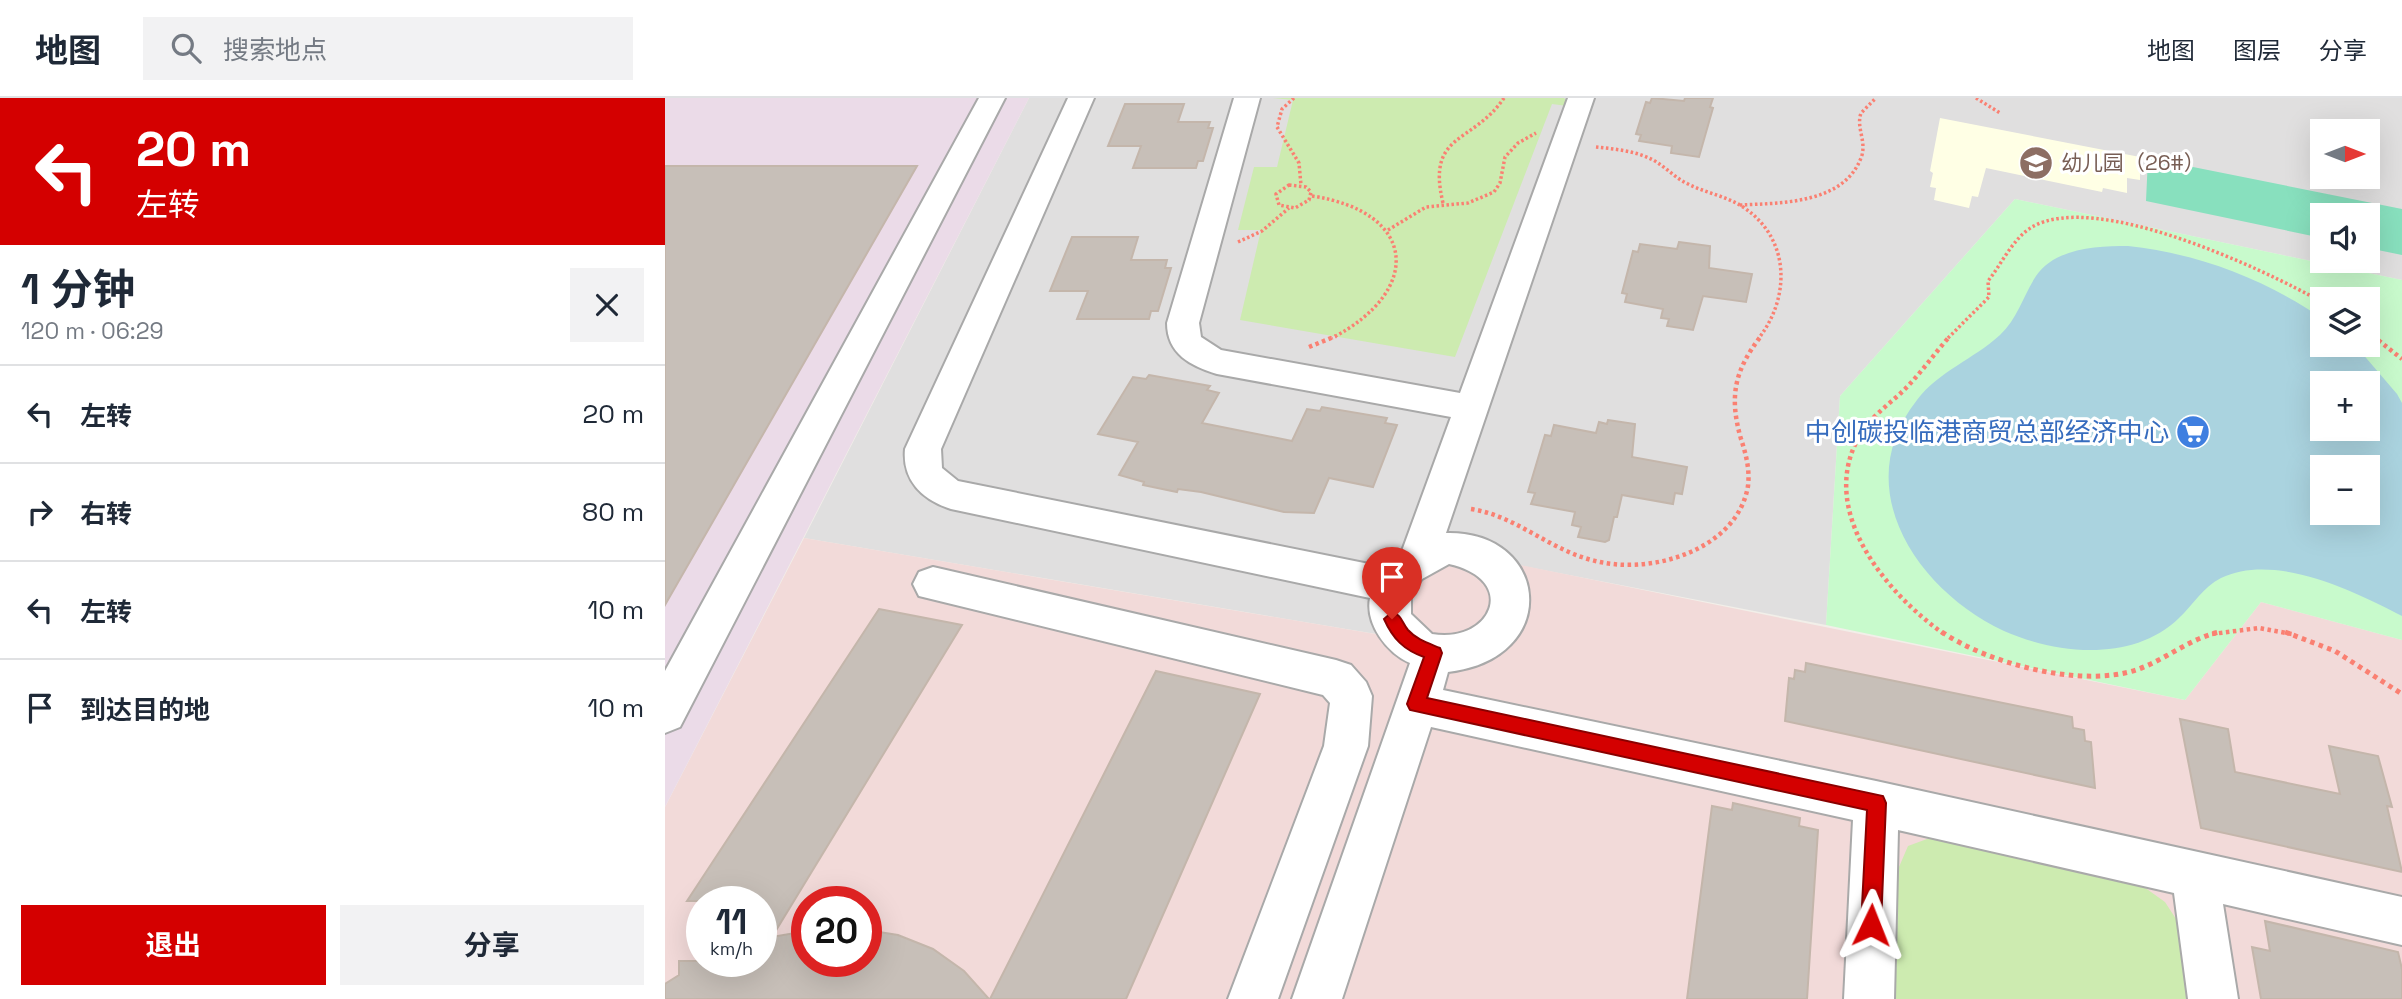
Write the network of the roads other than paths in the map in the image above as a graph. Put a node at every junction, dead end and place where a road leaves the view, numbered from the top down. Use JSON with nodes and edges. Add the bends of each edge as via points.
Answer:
{"nodes":[{"id":1,"x":992,"y":98,"type":"edge"},
{"id":2,"x":1081,"y":98,"type":"edge"},
{"id":3,"x":1247,"y":98,"type":"edge"},
{"id":4,"x":1573,"y":122,"type":"edge"},
{"id":5,"x":1471,"y":408,"type":"junction"},
{"id":6,"x":1405,"y":572,"type":"junction"},
{"id":7,"x":933,"y":584,"type":"dead end"},
{"id":8,"x":1434,"y":653,"type":"junction"},
{"id":9,"x":1416,"y":704,"type":"junction"},
{"id":10,"x":665,"y":713,"type":"edge"},
{"id":11,"x":1877,"y":803,"type":"junction"},
{"id":12,"x":2195,"y":875,"type":"junction"},
{"id":13,"x":2402,"y":921,"type":"edge"},
{"id":14,"x":1253,"y":999,"type":"edge"},
{"id":15,"x":1317,"y":999,"type":"edge"},
{"id":16,"x":1868,"y":999,"type":"edge"},
{"id":17,"x":2213,"y":999,"type":"edge"}],
"edges":[{"from":1,"to":10,"type":"street"},
{"from":2,"to":6,"type":"street","via":[[923,449],[927,478],[951,494]]},
{"from":3,"to":5,"type":"street","via":[[1183,323],[1184,338],[1195,352],[1217,362]]},
{"from":4,"to":5,"type":"street"},
{"from":5,"to":6,"type":"street","via":[[1435,508]]},
{"from":6,"to":8,"type":"street","via":[[1389,602],[1392,619],[1415,646]]},
{"from":6,"to":8,"type":"street","via":[[1431,551],[1449,548],[1485,555],[1508,579],[1510,611],[1503,627],[1473,650]]},
{"from":7,"to":14,"type":"street","via":[[1336,680],[1351,696],[1346,746]]},
{"from":8,"to":9,"type":"street"},
{"from":9,"to":11,"type":"street"},
{"from":9,"to":15,"type":"street"},
{"from":11,"to":12,"type":"street"},
{"from":11,"to":16,"type":"street"},
{"from":12,"to":13,"type":"street"},
{"from":12,"to":17,"type":"street"}]}
